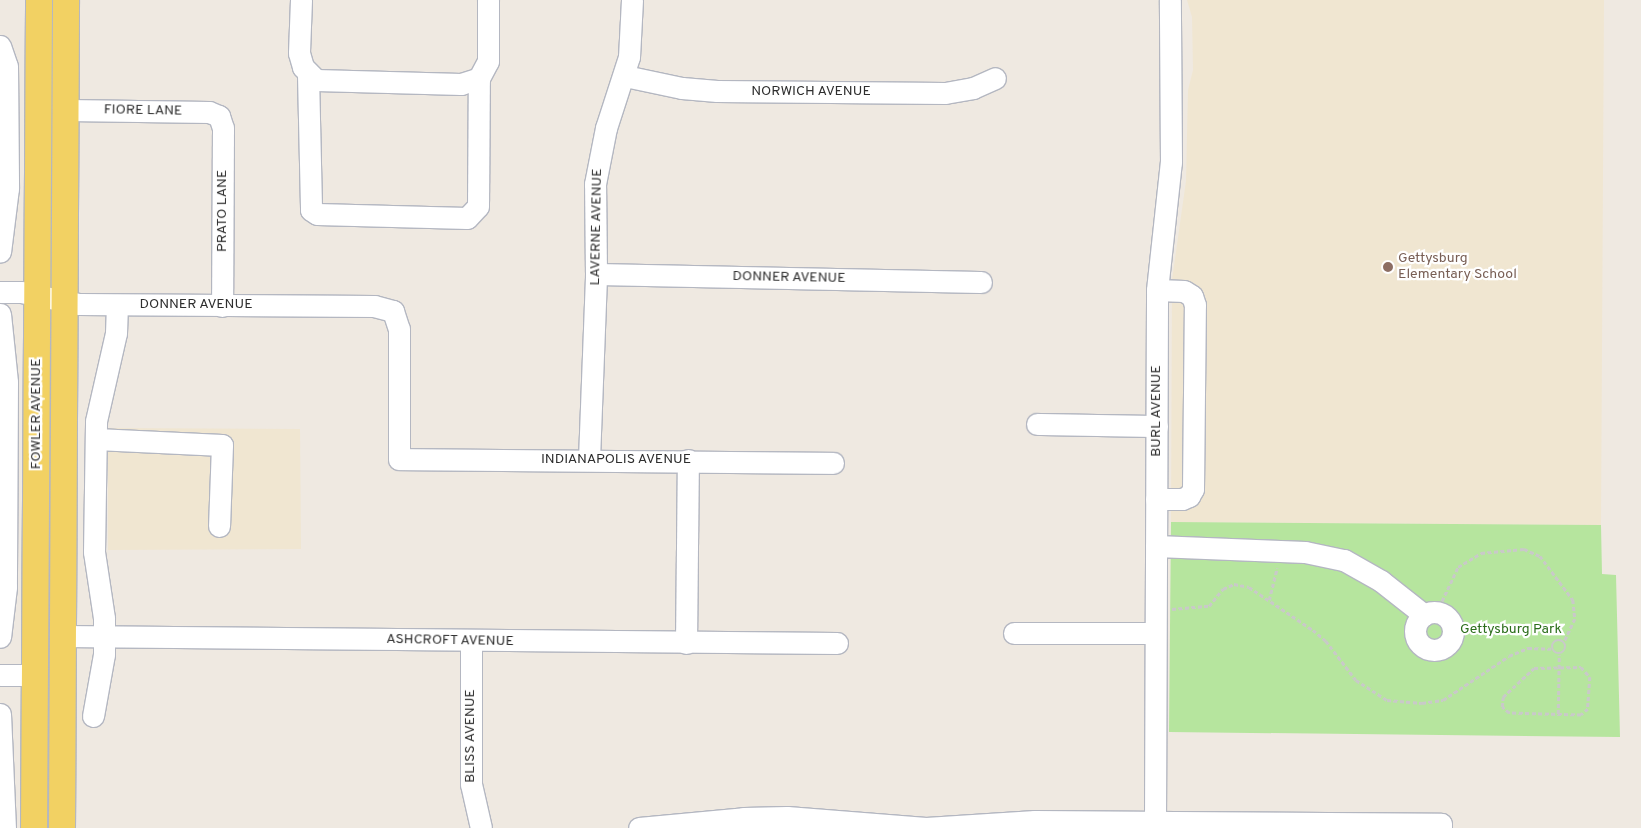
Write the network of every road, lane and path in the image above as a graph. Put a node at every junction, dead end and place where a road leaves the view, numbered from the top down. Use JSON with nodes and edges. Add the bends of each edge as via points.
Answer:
{"nodes":[{"id":1,"x":39,"y":0,"type":"edge"},
{"id":2,"x":66,"y":0,"type":"edge"},
{"id":3,"x":301,"y":0,"type":"edge"},
{"id":4,"x":488,"y":0,"type":"edge"},
{"id":5,"x":632,"y":0,"type":"edge"},
{"id":6,"x":1170,"y":0,"type":"edge"},
{"id":7,"x":1,"y":47,"type":"edge"},
{"id":8,"x":308,"y":75,"type":"junction"},
{"id":9,"x":625,"y":76,"type":"junction"},
{"id":10,"x":479,"y":78,"type":"junction"},
{"id":11,"x":995,"y":78,"type":"dead end"},
{"id":12,"x":67,"y":110,"type":"junction"},
{"id":13,"x":219,"y":116,"type":"joint"},
{"id":14,"x":0,"y":252,"type":"edge"},
{"id":15,"x":596,"y":274,"type":"junction"},
{"id":16,"x":982,"y":282,"type":"dead end"},
{"id":17,"x":1157,"y":290,"type":"junction"},
{"id":18,"x":0,"y":292,"type":"edge"},
{"id":19,"x":37,"y":295,"type":"junction"},
{"id":20,"x":64,"y":301,"type":"junction"},
{"id":21,"x":116,"y":305,"type":"junction"},
{"id":22,"x":222,"y":306,"type":"junction"},
{"id":23,"x":0,"y":314,"type":"edge"},
{"id":24,"x":1037,"y":424,"type":"dead end"},
{"id":25,"x":1156,"y":426,"type":"junction"},
{"id":26,"x":96,"y":439,"type":"junction"},
{"id":27,"x":400,"y":459,"type":"joint"},
{"id":28,"x":589,"y":459,"type":"junction"},
{"id":29,"x":688,"y":460,"type":"junction"},
{"id":30,"x":833,"y":463,"type":"dead end"},
{"id":31,"x":3,"y":492,"type":"edge"},
{"id":32,"x":1156,"y":498,"type":"junction"},
{"id":33,"x":219,"y":526,"type":"dead end"},
{"id":34,"x":1156,"y":546,"type":"junction"},
{"id":35,"x":1279,"y":551,"type":"junction"},
{"id":36,"x":1269,"y":600,"type":"junction"},
{"id":37,"x":1155,"y":609,"type":"junction"},
{"id":38,"x":1430,"y":614,"type":"joint"},
{"id":39,"x":1014,"y":633,"type":"dead end"},
{"id":40,"x":1155,"y":633,"type":"junction"},
{"id":41,"x":63,"y":636,"type":"junction"},
{"id":42,"x":104,"y":636,"type":"junction"},
{"id":43,"x":0,"y":637,"type":"edge"},
{"id":44,"x":471,"y":642,"type":"junction"},
{"id":45,"x":686,"y":642,"type":"junction"},
{"id":46,"x":837,"y":643,"type":"dead end"},
{"id":47,"x":1564,"y":643,"type":"junction"},
{"id":48,"x":1551,"y":649,"type":"junction"},
{"id":49,"x":1559,"y":655,"type":"junction"},
{"id":50,"x":1559,"y":668,"type":"junction"},
{"id":51,"x":0,"y":675,"type":"edge"},
{"id":52,"x":35,"y":675,"type":"junction"},
{"id":53,"x":0,"y":714,"type":"edge"},
{"id":54,"x":1558,"y":714,"type":"junction"},
{"id":55,"x":92,"y":716,"type":"dead end"},
{"id":56,"x":1155,"y":822,"type":"junction"},
{"id":57,"x":850,"y":824,"type":"edge"},
{"id":58,"x":1035,"y":825,"type":"edge"},
{"id":59,"x":1441,"y":826,"type":"edge"},
{"id":60,"x":5,"y":828,"type":"edge"},
{"id":61,"x":34,"y":828,"type":"edge"},
{"id":62,"x":62,"y":828,"type":"edge"},
{"id":63,"x":481,"y":828,"type":"edge"},
{"id":64,"x":639,"y":828,"type":"edge"}],
"edges":[{"from":1,"to":19,"type":"main road","name":"FOWLER AVENUE"},
{"from":2,"to":12,"type":"main road","name":"FOWLER AVENUE"},
{"from":3,"to":8,"type":"street","via":[[299,53]]},
{"from":4,"to":10,"type":"street","via":[[488,61]]},
{"from":5,"to":9,"type":"street","name":"LAVERNE AVENUE","via":[[632,36]]},
{"from":6,"to":17,"type":"street","name":"BURL AVENUE","via":[[1171,162]]},
{"from":7,"to":14,"type":"street","via":[[7,66],[8,188]]},
{"from":8,"to":10,"type":"street","via":[[327,82],[462,84]]},
{"from":8,"to":10,"type":"street","via":[[311,210],[317,214],[467,218],[478,206]]},
{"from":9,"to":11,"type":"street","name":"NORWICH AVENUE","via":[[682,88],[717,91],[925,92],[972,88]]},
{"from":9,"to":15,"type":"street","name":"LAVERNE AVENUE","via":[[606,128],[595,184]]},
{"from":12,"to":13,"type":"street","name":"FIORE LANE","via":[[208,112]]},
{"from":12,"to":20,"type":"main road","name":"FOWLER AVENUE"},
{"from":13,"to":22,"type":"street","name":"PRATO LANE","via":[[223,128]]},
{"from":15,"to":16,"type":"street","name":"DONNER AVENUE"},
{"from":15,"to":28,"type":"street","name":"LAVERNE AVENUE"},
{"from":17,"to":25,"type":"street","name":"BURL AVENUE"},
{"from":17,"to":32,"type":"street","via":[[1184,292],[1192,296],[1195,315],[1193,489],[1182,499]]},
{"from":18,"to":19,"type":"street","name":"DONNER AVENUE"},
{"from":19,"to":20,"type":"street","name":"DONNER AVENUE"},
{"from":19,"to":52,"type":"main road","name":"FOWLER AVENUE"},
{"from":20,"to":21,"type":"street","name":"DONNER AVENUE"},
{"from":20,"to":41,"type":"main road","name":"FOWLER AVENUE"},
{"from":21,"to":22,"type":"street","name":"DONNER AVENUE"},
{"from":21,"to":26,"type":"street","via":[[116,333],[96,421]]},
{"from":22,"to":27,"type":"street","name":"DONNER AVENUE","via":[[374,306],[394,312],[399,329]]},
{"from":23,"to":31,"type":"street","via":[[7,382]]},
{"from":24,"to":25,"type":"street"},
{"from":25,"to":32,"type":"street","name":"BURL AVENUE"},
{"from":26,"to":33,"type":"street","via":[[222,445]]},
{"from":26,"to":42,"type":"street","via":[[94,552]]},
{"from":27,"to":28,"type":"street","name":"INDIANAPOLIS AVENUE"},
{"from":28,"to":29,"type":"street","name":"INDIANAPOLIS AVENUE"},
{"from":29,"to":30,"type":"street","name":"INDIANAPOLIS AVENUE"},
{"from":29,"to":45,"type":"street"},
{"from":31,"to":43,"type":"street","via":[[6,587]]},
{"from":32,"to":34,"type":"street","name":"BURL AVENUE"},
{"from":34,"to":35,"type":"street"},
{"from":34,"to":37,"type":"street","name":"BURL AVENUE"},
{"from":35,"to":36,"type":"path","via":[[1276,580]]},
{"from":35,"to":38,"type":"street","via":[[1305,552],[1344,560]]},
{"from":36,"to":37,"type":"path","via":[[1250,587],[1234,584],[1223,589],[1209,606]]},
{"from":36,"to":48,"type":"path","via":[[1326,641],[1356,680],[1387,700],[1422,703],[1443,700],[1509,656],[1528,648]]},
{"from":37,"to":40,"type":"street","name":"BURL AVENUE"},
{"from":38,"to":47,"type":"path","via":[[1458,567],[1482,553],[1524,549],[1540,556],[1573,600],[1575,620]]},
{"from":39,"to":40,"type":"street"},
{"from":40,"to":56,"type":"street","name":"BURL AVENUE"},
{"from":41,"to":42,"type":"street","name":"ASHCROFT AVENUE"},
{"from":41,"to":62,"type":"main road","name":"FOWLER AVENUE"},
{"from":42,"to":44,"type":"street","name":"ASHCROFT AVENUE"},
{"from":42,"to":55,"type":"street"},
{"from":44,"to":45,"type":"street","name":"ASHCROFT AVENUE"},
{"from":44,"to":63,"type":"street","name":"BLISS AVENUE","via":[[471,784]]},
{"from":45,"to":46,"type":"street","name":"ASHCROFT AVENUE"},
{"from":47,"to":48,"type":"path","via":[[1556,641]]},
{"from":47,"to":49,"type":"path","via":[[1566,649]]},
{"from":48,"to":49,"type":"path"},
{"from":49,"to":50,"type":"path"},
{"from":50,"to":54,"type":"path"},
{"from":50,"to":54,"type":"path","via":[[1581,667],[1590,677],[1588,709],[1581,714]]},
{"from":50,"to":54,"type":"path","via":[[1534,668],[1503,697],[1502,707],[1509,713]]},
{"from":51,"to":52,"type":"street"},
{"from":52,"to":61,"type":"main road","name":"FOWLER AVENUE"},
{"from":53,"to":60,"type":"street"},
{"from":56,"to":58,"type":"street"},
{"from":56,"to":59,"type":"street"},
{"from":57,"to":58,"type":"street","via":[[926,828]]},
{"from":57,"to":64,"type":"street","via":[[744,818]]}]}
